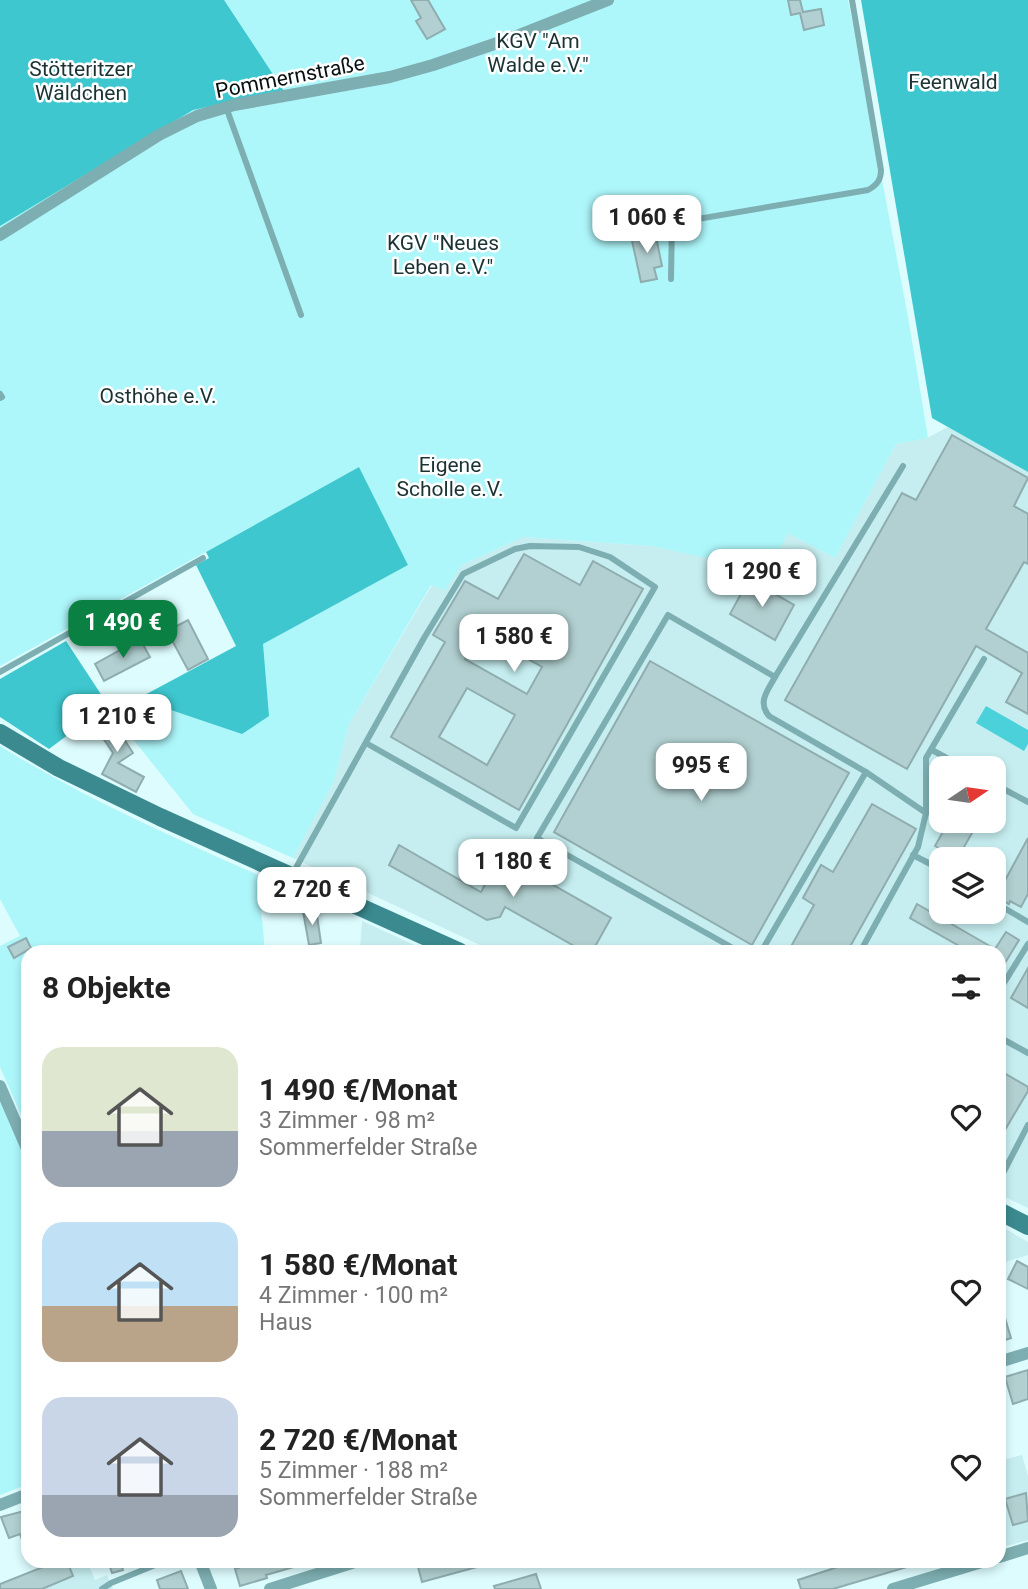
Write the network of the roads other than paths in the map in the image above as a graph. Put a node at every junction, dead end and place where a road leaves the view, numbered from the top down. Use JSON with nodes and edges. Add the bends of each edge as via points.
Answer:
{"nodes":[{"id":1,"x":608,"y":0,"type":"edge"},
{"id":2,"x":852,"y":0,"type":"edge"},
{"id":3,"x":226,"y":107,"type":"junction"},
{"id":4,"x":672,"y":222,"type":"junction"},
{"id":5,"x":627,"y":231,"type":"dead end"},
{"id":6,"x":0,"y":235,"type":"edge"},
{"id":7,"x":671,"y":279,"type":"dead end"},
{"id":8,"x":301,"y":315,"type":"dead end"},
{"id":9,"x":902,"y":466,"type":"dead end"},
{"id":10,"x":203,"y":558,"type":"dead end"},
{"id":11,"x":984,"y":659,"type":"dead end"},
{"id":12,"x":0,"y":672,"type":"edge"},
{"id":13,"x":775,"y":677,"type":"junction"},
{"id":14,"x":0,"y":733,"type":"edge"},
{"id":15,"x":366,"y":743,"type":"junction"},
{"id":16,"x":932,"y":750,"type":"junction"},
{"id":17,"x":943,"y":756,"type":"edge"},
{"id":18,"x":866,"y":772,"type":"junction"},
{"id":19,"x":1006,"y":790,"type":"edge"},
{"id":20,"x":1028,"y":802,"type":"edge"},
{"id":21,"x":926,"y":813,"type":"junction"},
{"id":22,"x":913,"y":855,"type":"junction"},
{"id":23,"x":929,"y":863,"type":"edge"},
{"id":24,"x":292,"y":875,"type":"junction"},
{"id":25,"x":1006,"y":909,"type":"edge"},
{"id":26,"x":1028,"y":922,"type":"edge"},
{"id":27,"x":1028,"y":944,"type":"edge"},
{"id":28,"x":445,"y":945,"type":"edge"},
{"id":29,"x":728,"y":945,"type":"edge"},
{"id":30,"x":765,"y":945,"type":"edge"},
{"id":31,"x":864,"y":945,"type":"edge"},
{"id":32,"x":1006,"y":980,"type":"edge"},
{"id":33,"x":1006,"y":1041,"type":"edge"},
{"id":34,"x":1028,"y":1053,"type":"edge"},
{"id":35,"x":0,"y":1086,"type":"edge"},
{"id":36,"x":1028,"y":1125,"type":"edge"},
{"id":37,"x":21,"y":1135,"type":"edge"},
{"id":38,"x":1006,"y":1167,"type":"edge"},
{"id":39,"x":1006,"y":1215,"type":"edge"},
{"id":40,"x":1028,"y":1226,"type":"edge"},
{"id":41,"x":1028,"y":1353,"type":"edge"},
{"id":42,"x":1006,"y":1360,"type":"edge"},
{"id":43,"x":21,"y":1497,"type":"edge"},
{"id":44,"x":0,"y":1505,"type":"edge"},
{"id":45,"x":1028,"y":1548,"type":"edge"},
{"id":46,"x":1006,"y":1555,"type":"edge"},
{"id":47,"x":148,"y":1568,"type":"edge"},
{"id":48,"x":203,"y":1568,"type":"edge"},
{"id":49,"x":336,"y":1568,"type":"edge"},
{"id":50,"x":962,"y":1568,"type":"edge"},
{"id":51,"x":102,"y":1589,"type":"edge"},
{"id":52,"x":211,"y":1589,"type":"edge"},
{"id":53,"x":270,"y":1589,"type":"edge"},
{"id":54,"x":893,"y":1589,"type":"edge"}],
"edges":[{"from":1,"to":3,"type":"street","name":"Pommernstraße","via":[[433,65]]},
{"from":2,"to":4,"type":"lane","via":[[881,177],[875,186]]},
{"from":3,"to":6,"type":"street","name":"Pommernstraße","via":[[159,135]]},
{"from":3,"to":8,"type":"lane"},
{"from":4,"to":5,"type":"lane"},
{"from":4,"to":7,"type":"lane"},
{"from":9,"to":13,"type":"lane"},
{"from":10,"to":12,"type":"lane"},
{"from":11,"to":16,"type":"lane"},
{"from":13,"to":18,"type":"lane","via":[[763,702],[769,716]]},
{"from":13,"to":29,"type":"lane","via":[[668,615],[537,838]]},
{"from":14,"to":24,"type":"main road","via":[[59,768]]},
{"from":15,"to":15,"type":"lane","via":[[516,828],[655,587],[610,557],[579,547],[515,549],[463,573]]},
{"from":15,"to":24,"type":"lane"},
{"from":16,"to":17,"type":"lane"},
{"from":16,"to":21,"type":"lane","via":[[926,758]]},
{"from":18,"to":21,"type":"lane"},
{"from":18,"to":30,"type":"lane"},
{"from":19,"to":20,"type":"lane"},
{"from":21,"to":22,"type":"lane"},
{"from":22,"to":23,"type":"lane"},
{"from":22,"to":31,"type":"lane"},
{"from":24,"to":28,"type":"main road"},
{"from":25,"to":26,"type":"lane"},
{"from":27,"to":32,"type":"lane"},
{"from":33,"to":34,"type":"lane"},
{"from":35,"to":37,"type":"street"},
{"from":36,"to":38,"type":"lane"},
{"from":39,"to":40,"type":"main road"},
{"from":41,"to":42,"type":"street"},
{"from":43,"to":44,"type":"street"},
{"from":45,"to":46,"type":"street"},
{"from":47,"to":51,"type":"lane"},
{"from":48,"to":52,"type":"street"},
{"from":49,"to":53,"type":"street"},
{"from":50,"to":54,"type":"street"}]}
